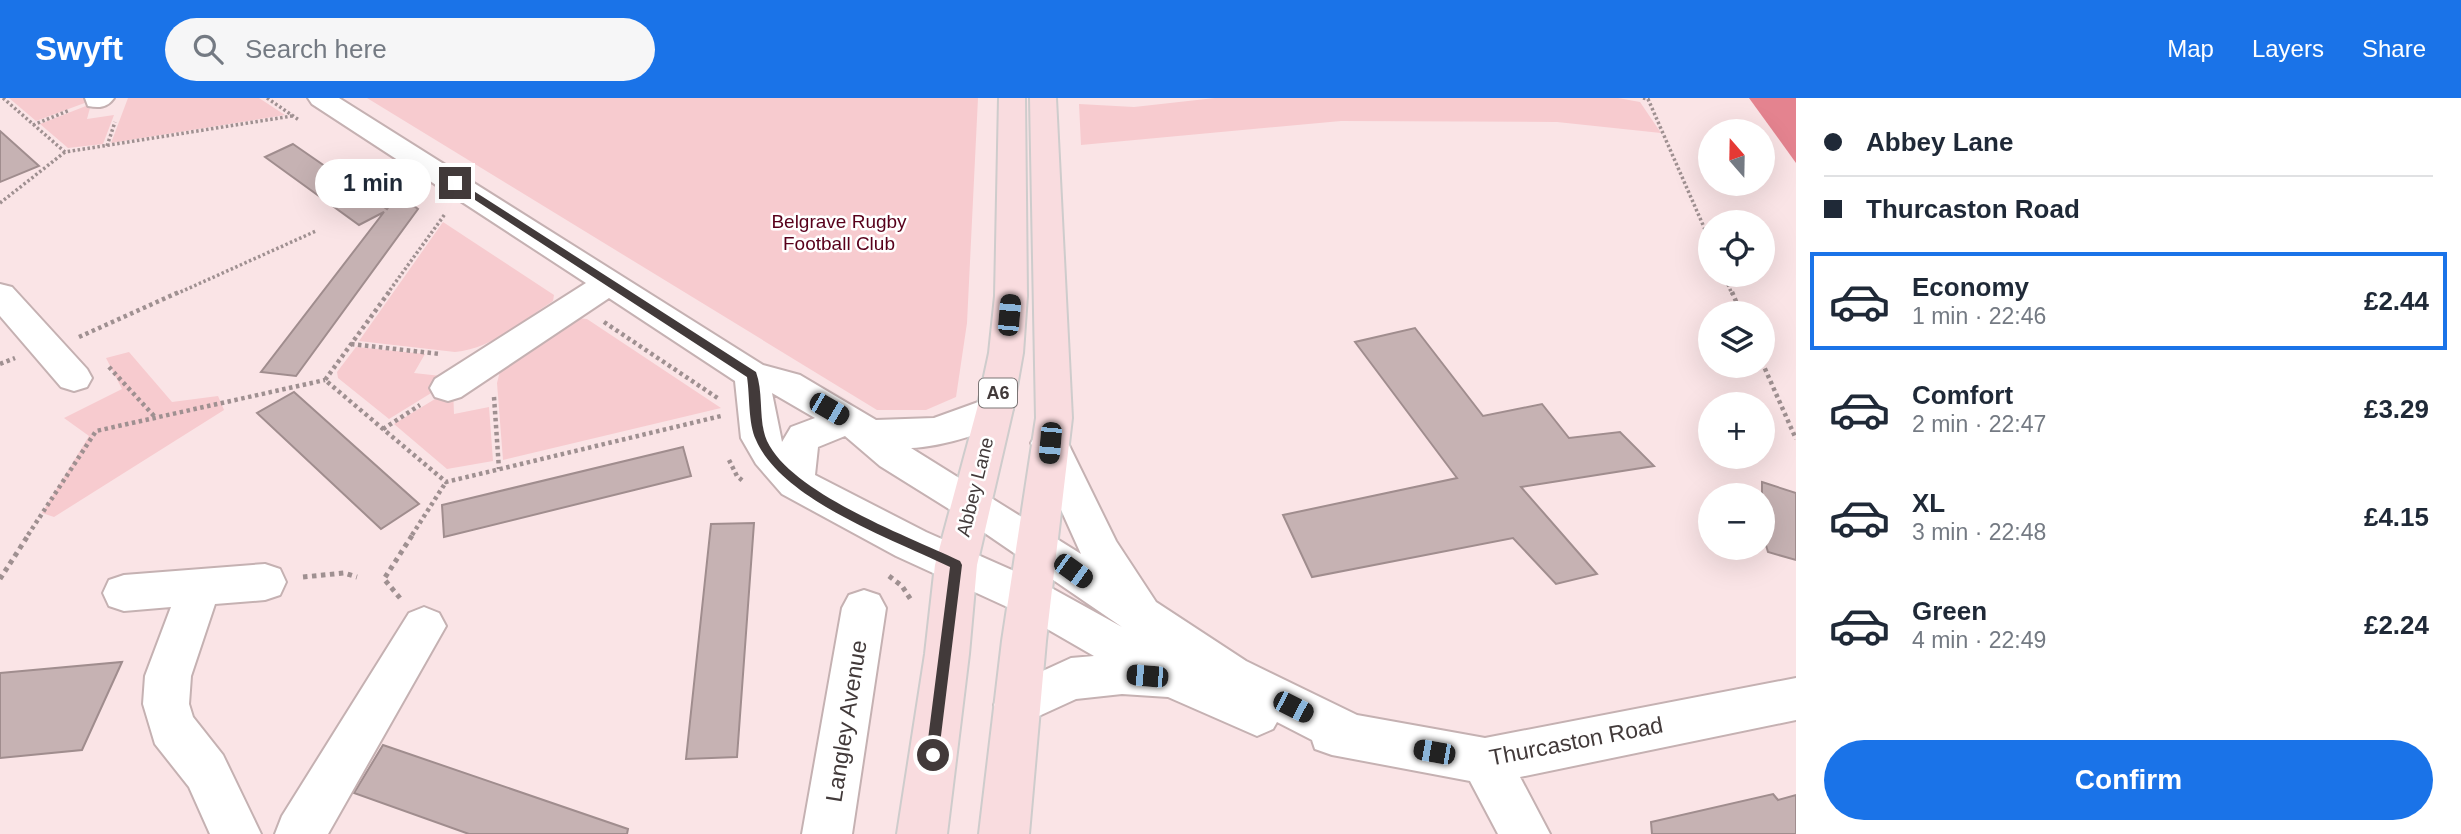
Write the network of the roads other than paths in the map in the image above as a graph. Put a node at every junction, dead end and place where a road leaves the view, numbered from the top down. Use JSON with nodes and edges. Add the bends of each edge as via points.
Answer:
{"nodes":[{"id":1,"x":321,"y":98,"type":"edge"},
{"id":2,"x":1012,"y":98,"type":"edge"},
{"id":3,"x":1043,"y":98,"type":"edge"},
{"id":4,"x":611,"y":282,"type":"junction"},
{"id":5,"x":0,"y":295,"type":"edge"},
{"id":6,"x":752,"y":375,"type":"junction"},
{"id":7,"x":74,"y":378,"type":"road end"},
{"id":8,"x":448,"y":388,"type":"road end"},
{"id":9,"x":995,"y":409,"type":"junction"},
{"id":10,"x":860,"y":427,"type":"junction"},
{"id":11,"x":1050,"y":443,"type":"junction"},
{"id":12,"x":796,"y":483,"type":"junction"},
{"id":13,"x":971,"y":503,"type":"junction"},
{"id":14,"x":1038,"y":546,"type":"junction"},
{"id":15,"x":956,"y":565,"type":"junction"},
{"id":16,"x":263,"y":582,"type":"road end"},
{"id":17,"x":199,"y":589,"type":"junction"},
{"id":18,"x":124,"y":593,"type":"dead end"},
{"id":19,"x":1031,"y":598,"type":"junction"},
{"id":20,"x":864,"y":608,"type":"dead end"},
{"id":21,"x":1143,"y":618,"type":"junction"},
{"id":22,"x":424,"y":626,"type":"road end"},
{"id":23,"x":1172,"y":678,"type":"junction"},
{"id":24,"x":1796,"y":699,"type":"edge"},
{"id":25,"x":1017,"y":705,"type":"junction"},
{"id":26,"x":1356,"y":738,"type":"junction"},
{"id":27,"x":1485,"y":761,"type":"junction"},
{"id":28,"x":236,"y":834,"type":"edge"},
{"id":29,"x":300,"y":834,"type":"edge"},
{"id":30,"x":827,"y":834,"type":"edge"},
{"id":31,"x":922,"y":834,"type":"edge"},
{"id":32,"x":1004,"y":834,"type":"edge"},
{"id":33,"x":1525,"y":834,"type":"edge"}],
"edges":[{"from":1,"to":4,"type":"street","name":"Thurcaston Road"},
{"from":2,"to":9,"type":"main road","name":"Abbey Lane","number":"A6","via":[[1011,296]]},
{"from":3,"to":11,"type":"main road","via":[[1054,418]]},
{"from":4,"to":6,"type":"street","name":"Thurcaston Road"},
{"from":4,"to":8,"type":"street"},
{"from":5,"to":7,"type":"street"},
{"from":6,"to":10,"type":"street","name":"Thurcaston Road","via":[[787,384]]},
{"from":6,"to":12,"type":"street","name":"Thurcaston Road","via":[[760,438]]},
{"from":9,"to":10,"type":"street","name":"Thurcaston Road","via":[[937,434],[904,437]]},
{"from":9,"to":13,"type":"main road","name":"Abbey Lane","number":"A6"},
{"from":10,"to":12,"type":"street","name":"Thurcaston Road","via":[[811,433],[800,441],[795,451]]},
{"from":10,"to":13,"type":"street","name":"Thurcaston Road","via":[[893,456]]},
{"from":11,"to":14,"type":"main road"},
{"from":11,"to":21,"type":"street","name":"Thurcaston Road","via":[[1100,551]]},
{"from":12,"to":15,"type":"street","name":"Thurcaston Road"},
{"from":13,"to":14,"type":"street","name":"Thurcaston Road"},
{"from":13,"to":15,"type":"main road","name":"Abbey Lane","number":"A6"},
{"from":14,"to":19,"type":"main road"},
{"from":14,"to":21,"type":"street","name":"Thurcaston Road"},
{"from":15,"to":19,"type":"street","name":"Thurcaston Road"},
{"from":15,"to":31,"type":"main road","name":"Abbey Lane","number":"A6"},
{"from":16,"to":17,"type":"street"},
{"from":17,"to":18,"type":"street"},
{"from":17,"to":28,"type":"street","via":[[168,676],[166,704],[172,728],[206,771]]},
{"from":19,"to":23,"type":"street","name":"Thurcaston Road"},
{"from":19,"to":25,"type":"main road"},
{"from":20,"to":30,"type":"street","name":"Langley Avenue"},
{"from":21,"to":26,"type":"street","name":"Thurcaston Road","via":[[1230,675]]},
{"from":22,"to":29,"type":"street"},
{"from":23,"to":25,"type":"street","name":"Thurcaston Road","via":[[1122,674],[1071,678]]},
{"from":23,"to":26,"type":"street","name":"Thurcaston Road","via":[[1272,720]]},
{"from":24,"to":27,"type":"street","name":"Thurcaston Road"},
{"from":25,"to":32,"type":"main road"},
{"from":26,"to":27,"type":"street","name":"Thurcaston Road"},
{"from":27,"to":33,"type":"street"}]}
